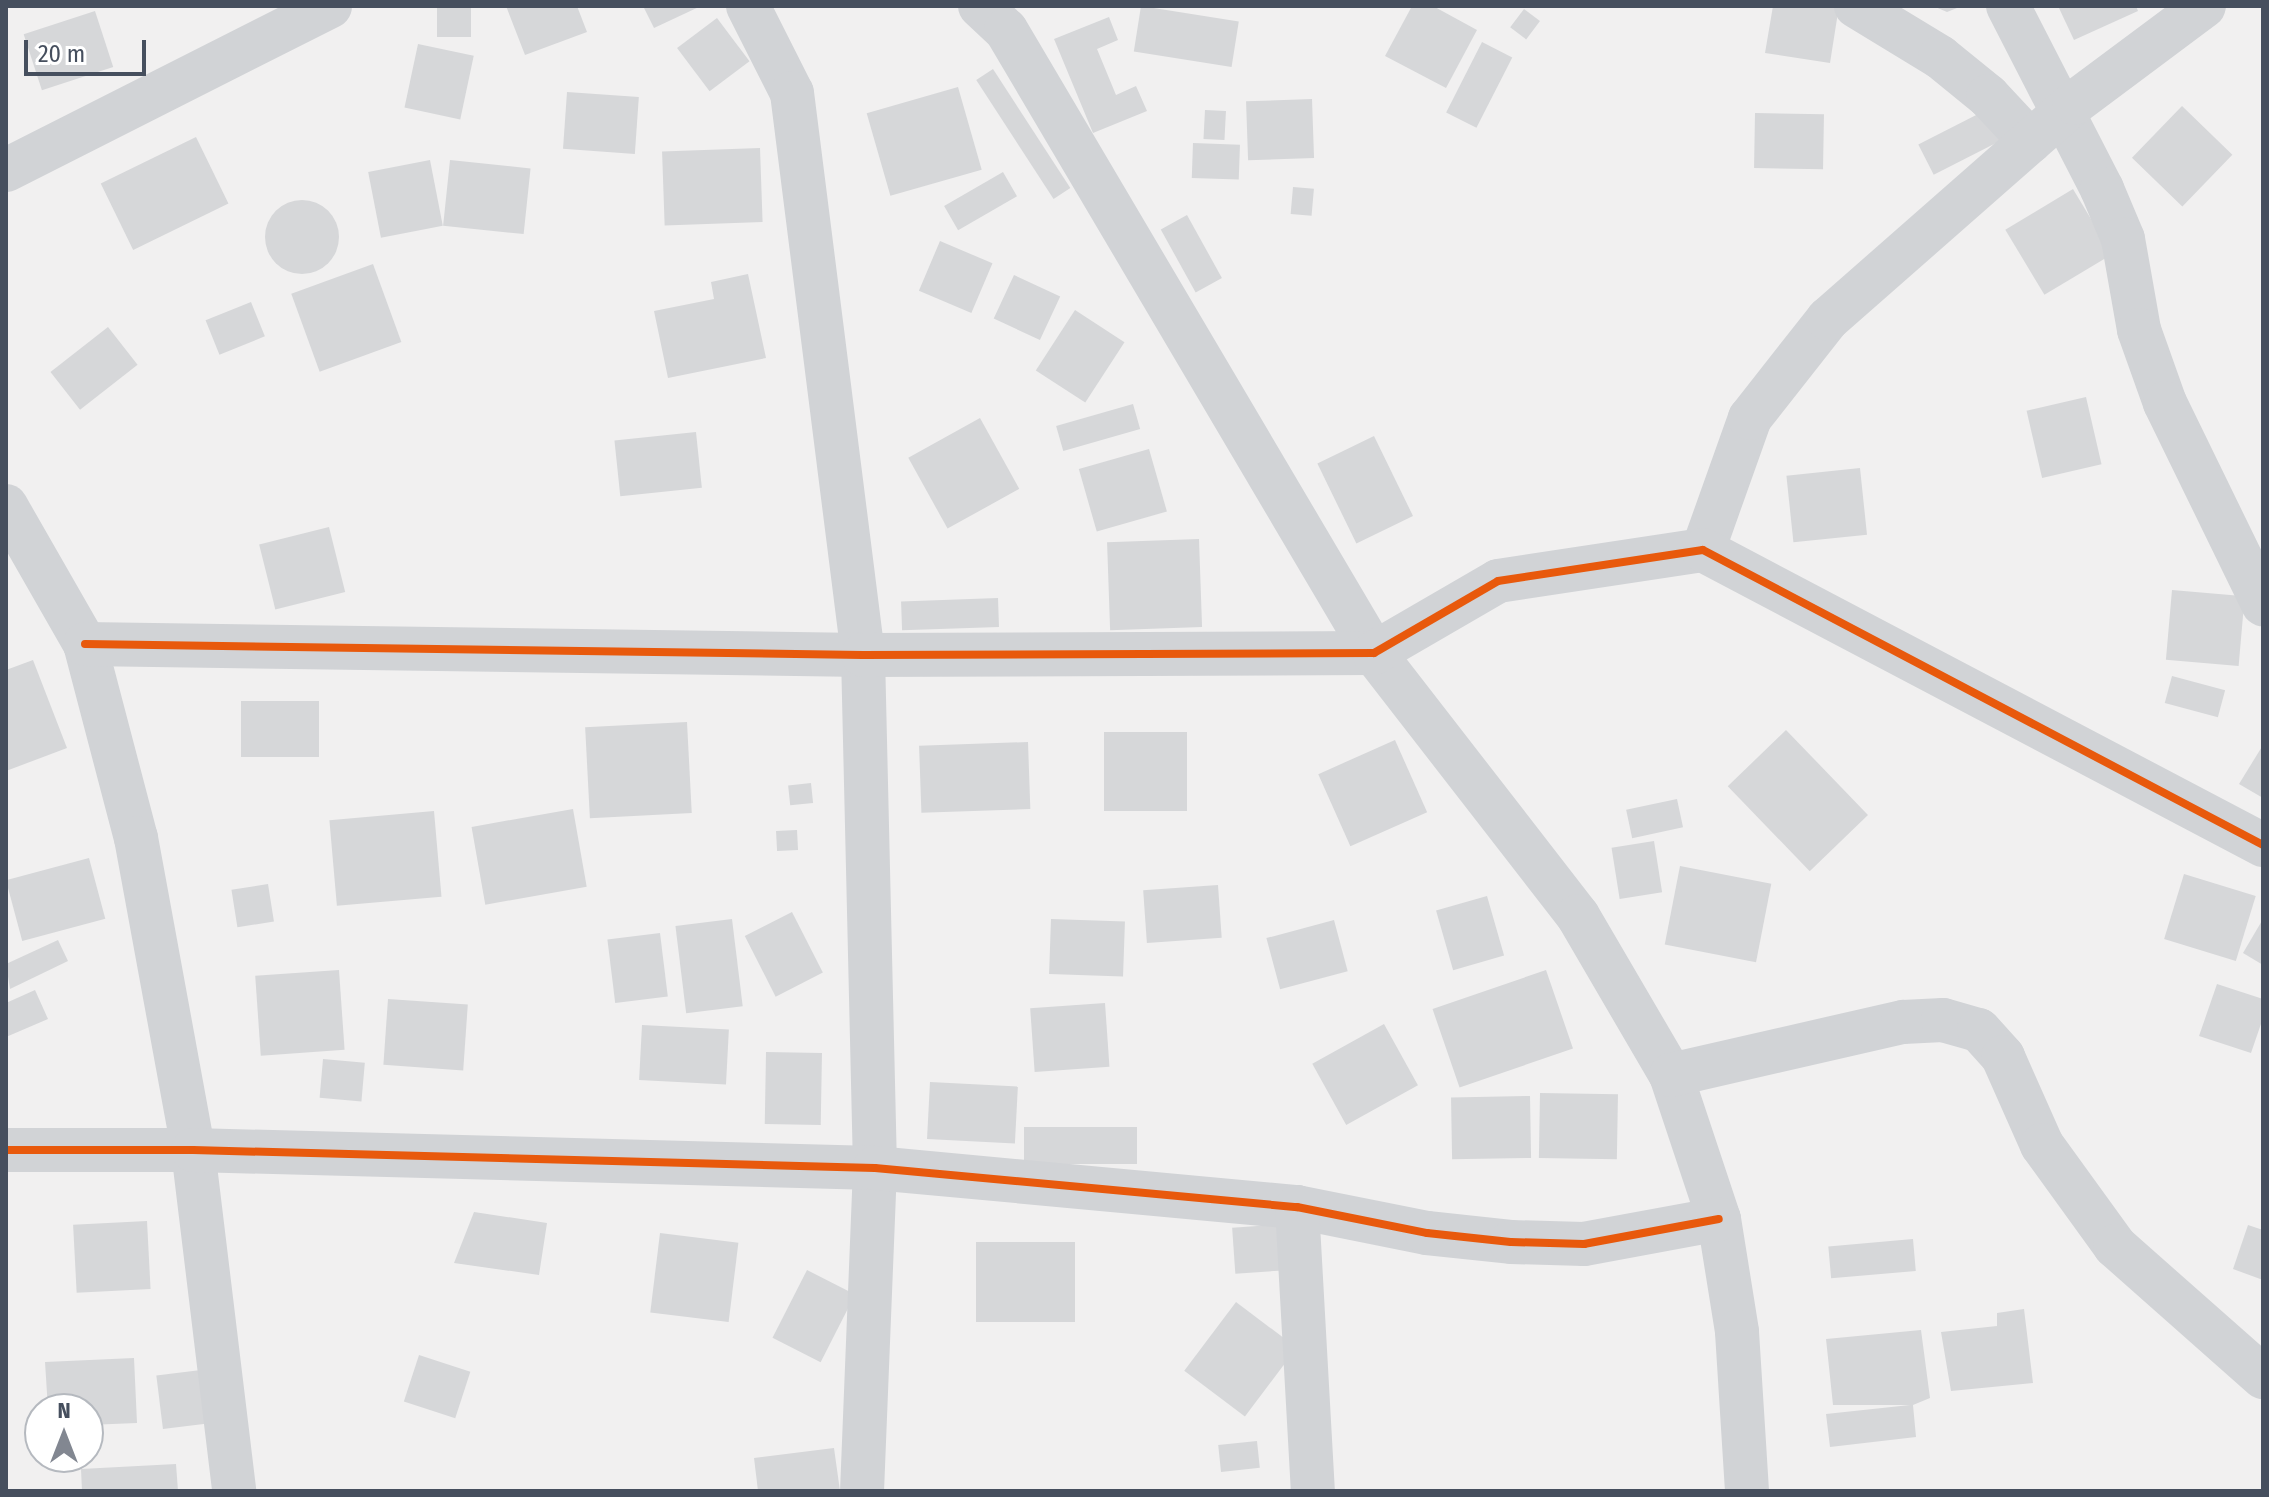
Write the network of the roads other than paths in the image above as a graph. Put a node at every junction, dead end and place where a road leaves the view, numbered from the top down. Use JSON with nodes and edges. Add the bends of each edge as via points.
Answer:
{"nodes":[{"id":1,"x":330,"y":6,"type":"edge"},
{"id":2,"x":748,"y":6,"type":"edge"},
{"id":3,"x":980,"y":6,"type":"edge"},
{"id":4,"x":1856,"y":6,"type":"edge"},
{"id":5,"x":2008,"y":6,"type":"edge"},
{"id":6,"x":2204,"y":6,"type":"edge"},
{"id":7,"x":2046,"y":127,"type":"junction"},
{"id":8,"x":6,"y":170,"type":"edge"},
{"id":9,"x":6,"y":506,"type":"edge"},
{"id":10,"x":1703,"y":550,"type":"junction"},
{"id":11,"x":2263,"y":604,"type":"edge"},
{"id":12,"x":85,"y":644,"type":"junction"},
{"id":13,"x":1374,"y":653,"type":"junction"},
{"id":14,"x":863,"y":655,"type":"junction"},
{"id":15,"x":2263,"y":845,"type":"edge"},
{"id":16,"x":1671,"y":1075,"type":"junction"},
{"id":17,"x":6,"y":1150,"type":"edge"},
{"id":18,"x":193,"y":1150,"type":"junction"},
{"id":19,"x":875,"y":1168,"type":"junction"},
{"id":20,"x":1297,"y":1207,"type":"junction"},
{"id":21,"x":1719,"y":1219,"type":"junction"},
{"id":22,"x":2263,"y":1377,"type":"edge"},
{"id":23,"x":234,"y":1491,"type":"edge"},
{"id":24,"x":862,"y":1491,"type":"edge"},
{"id":25,"x":1313,"y":1491,"type":"edge"},
{"id":26,"x":1747,"y":1491,"type":"edge"}],
"edges":[{"from":1,"to":8,"type":"street"},
{"from":2,"to":14,"type":"street","via":[[792,93]]},
{"from":3,"to":13,"type":"street","via":[[1006,30]]},
{"from":4,"to":7,"type":"street","via":[[1940,57],[1988,96]]},
{"from":5,"to":7,"type":"street"},
{"from":6,"to":7,"type":"street"},
{"from":7,"to":10,"type":"street","via":[[1828,319],[1750,418]]},
{"from":7,"to":11,"type":"street","via":[[2123,239],[2139,330],[2165,403]]},
{"from":9,"to":12,"type":"street"},
{"from":10,"to":13,"type":"street","via":[[1498,581]]},
{"from":10,"to":15,"type":"street"},
{"from":12,"to":14,"type":"street"},
{"from":12,"to":18,"type":"street","via":[[136,838]]},
{"from":13,"to":14,"type":"street"},
{"from":13,"to":16,"type":"street","via":[[1578,916]]},
{"from":14,"to":19,"type":"street"},
{"from":16,"to":21,"type":"street"},
{"from":16,"to":22,"type":"street","via":[[1903,1022],[1943,1020],[1979,1030],[2003,1057],[2042,1145],[2115,1246]]},
{"from":17,"to":18,"type":"street"},
{"from":18,"to":19,"type":"street"},
{"from":18,"to":23,"type":"street"},
{"from":19,"to":20,"type":"street"},
{"from":19,"to":24,"type":"street"},
{"from":20,"to":21,"type":"street","via":[[1427,1233],[1511,1242],[1584,1244]]},
{"from":20,"to":25,"type":"street"},
{"from":21,"to":26,"type":"street","via":[[1737,1332]]}]}
